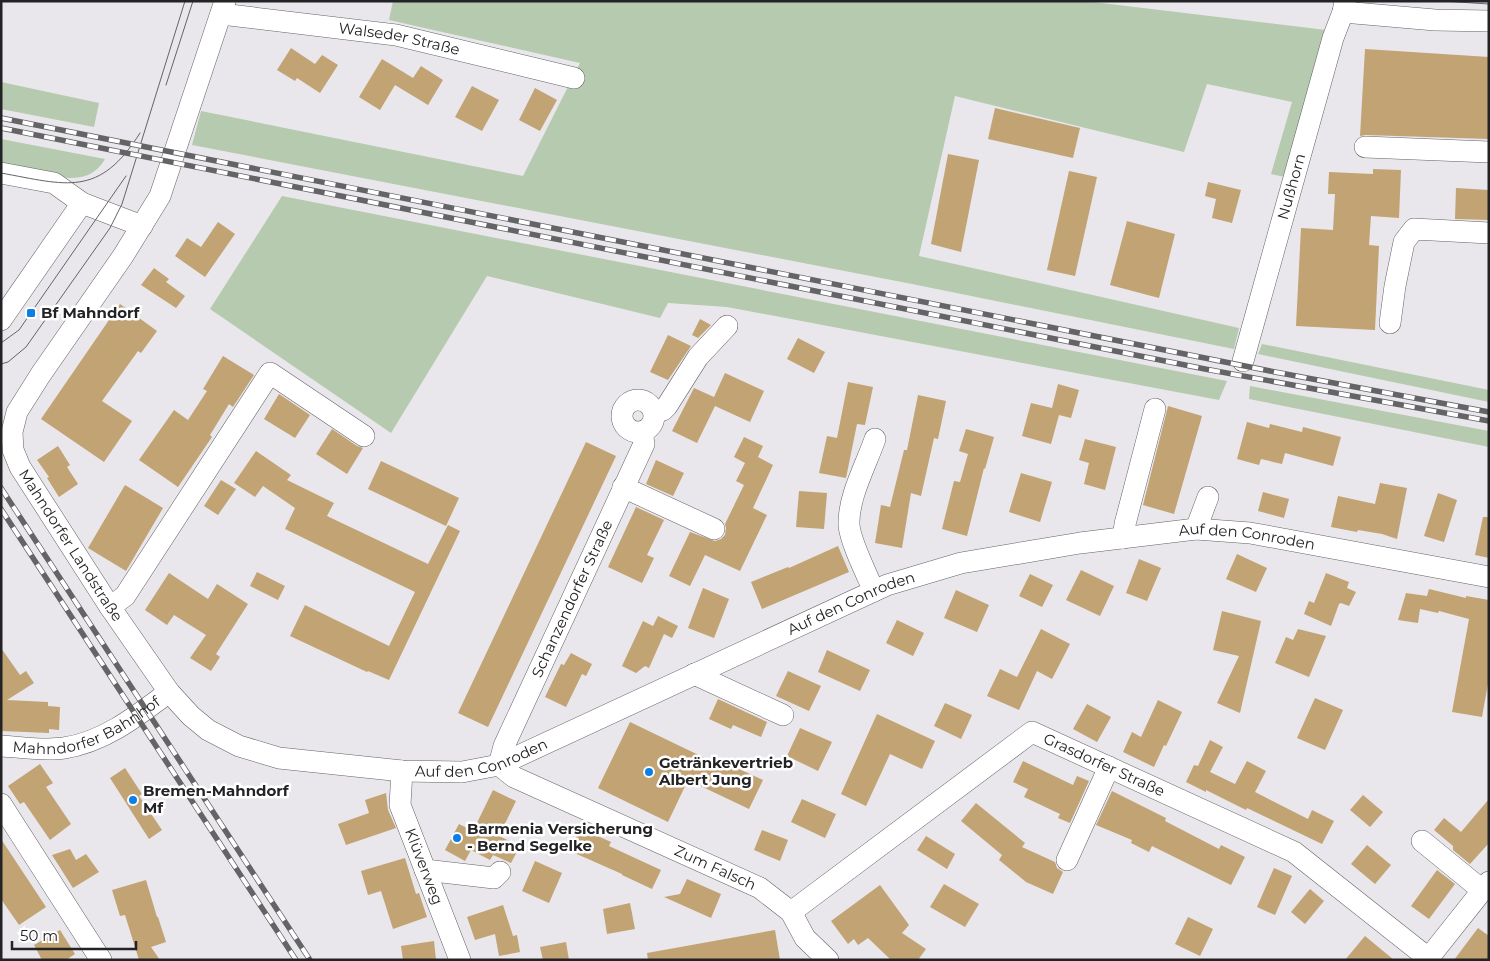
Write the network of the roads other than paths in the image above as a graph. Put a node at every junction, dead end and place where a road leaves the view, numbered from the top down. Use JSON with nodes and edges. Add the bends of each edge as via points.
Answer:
{"nodes":[{"id":1,"x":1344,"y":7,"type":"edge"},
{"id":2,"x":223,"y":8,"type":"edge"},
{"id":3,"x":1489,"y":21,"type":"edge"},
{"id":4,"x":574,"y":78,"type":"dead end"},
{"id":5,"x":1365,"y":147,"type":"dead end"},
{"id":6,"x":1489,"y":152,"type":"edge"},
{"id":7,"x":1,"y":173,"type":"edge"},
{"id":8,"x":82,"y":203,"type":"junction"},
{"id":9,"x":142,"y":226,"type":"junction"},
{"id":10,"x":1489,"y":233,"type":"edge"},
{"id":11,"x":1,"y":320,"type":"edge"},
{"id":12,"x":1390,"y":322,"type":"dead end"},
{"id":13,"x":727,"y":326,"type":"dead end"},
{"id":14,"x":1243,"y":361,"type":"dead end"},
{"id":15,"x":1155,"y":409,"type":"dead end"},
{"id":16,"x":654,"y":413,"type":"junction"},
{"id":17,"x":642,"y":432,"type":"junction"},
{"id":18,"x":364,"y":436,"type":"dead end"},
{"id":19,"x":875,"y":439,"type":"dead end"},
{"id":20,"x":624,"y":487,"type":"junction"},
{"id":21,"x":1208,"y":497,"type":"dead end"},
{"id":22,"x":714,"y":529,"type":"dead end"},
{"id":23,"x":1196,"y":529,"type":"junction"},
{"id":24,"x":1123,"y":538,"type":"junction"},
{"id":25,"x":1489,"y":577,"type":"edge"},
{"id":26,"x":874,"y":591,"type":"junction"},
{"id":27,"x":110,"y":607,"type":"junction"},
{"id":28,"x":694,"y":674,"type":"junction"},
{"id":29,"x":169,"y":692,"type":"junction"},
{"id":30,"x":783,"y":715,"type":"dead end"},
{"id":31,"x":1,"y":746,"type":"edge"},
{"id":32,"x":239,"y":746,"type":"joint"},
{"id":33,"x":499,"y":765,"type":"junction"},
{"id":34,"x":1109,"y":767,"type":"junction"},
{"id":35,"x":402,"y":771,"type":"junction"},
{"id":36,"x":1,"y":804,"type":"edge"},
{"id":37,"x":1422,"y":841,"type":"dead end"},
{"id":38,"x":1068,"y":860,"type":"dead end"},
{"id":39,"x":425,"y":870,"type":"junction"},
{"id":40,"x":500,"y":872,"type":"dead end"},
{"id":41,"x":1485,"y":886,"type":"edge"},
{"id":42,"x":791,"y":912,"type":"junction"},
{"id":43,"x":826,"y":959,"type":"edge"},
{"id":44,"x":1427,"y":959,"type":"edge"},
{"id":45,"x":101,"y":960,"type":"edge"},
{"id":46,"x":460,"y":960,"type":"edge"}],
"edges":[{"from":1,"to":3,"type":"street","via":[[1435,20]]},
{"from":1,"to":14,"type":"street","name":"Nußhorn"},
{"from":2,"to":4,"type":"street","name":"Walseder Straße","via":[[396,35]]},
{"from":2,"to":9,"type":"street","name":"Mahndorfer Landstraße","via":[[167,179]]},
{"from":5,"to":6,"type":"street"},
{"from":7,"to":8,"type":"street","via":[[54,183]]},
{"from":8,"to":9,"type":"street"},
{"from":8,"to":11,"type":"street"},
{"from":9,"to":27,"type":"street","name":"Mahndorfer Landstraße","via":[[17,412],[12,432],[13,450],[20,467]]},
{"from":10,"to":12,"type":"street","via":[[1414,230],[1404,242]]},
{"from":13,"to":16,"type":"street","name":"Schanzendorfer Straße","via":[[698,357],[667,406]]},
{"from":15,"to":24,"type":"street"},
{"from":16,"to":17,"type":"street","name":"Schanzendorfer Straße","via":[[652,425]]},
{"from":16,"to":17,"type":"street","via":[[647,402],[641,400],[625,407],[622,419],[625,425],[635,432]]},
{"from":17,"to":20,"type":"street","name":"Schanzendorfer Straße","via":[[644,444]]},
{"from":18,"to":27,"type":"street","via":[[270,373],[125,596]]},
{"from":19,"to":26,"type":"street","via":[[851,501],[849,526]]},
{"from":20,"to":22,"type":"street"},
{"from":20,"to":33,"type":"street","name":"Schanzendorfer Straße","via":[[504,746]]},
{"from":21,"to":23,"type":"street"},
{"from":23,"to":24,"type":"street","name":"Auf den Conroden"},
{"from":23,"to":25,"type":"street","name":"Auf den Conroden","via":[[1250,533]]},
{"from":24,"to":26,"type":"street","name":"Auf den Conroden","via":[[961,564],[887,584]]},
{"from":26,"to":28,"type":"street","name":"Auf den Conroden"},
{"from":27,"to":29,"type":"street","name":"Mahndorfer Landstraße"},
{"from":28,"to":30,"type":"street"},
{"from":28,"to":33,"type":"street","name":"Auf den Conroden"},
{"from":29,"to":31,"type":"street","name":"Mahndorfer Bahnhof","via":[[106,735],[84,744],[61,748]]},
{"from":29,"to":32,"type":"street","name":"Mahndorfer Landstraße","via":[[208,730]]},
{"from":32,"to":35,"type":"street","name":"Auf den Conroden","via":[[279,758]]},
{"from":33,"to":35,"type":"street","name":"Auf den Conroden","via":[[462,772]]},
{"from":33,"to":42,"type":"street","name":"Zum Falsch","via":[[514,777],[760,888]]},
{"from":34,"to":38,"type":"street"},
{"from":34,"to":42,"type":"street","name":"Grasdorfer Straße","via":[[1032,732]]},
{"from":34,"to":44,"type":"street","name":"Grasdorfer Straße","via":[[1294,852]]},
{"from":35,"to":39,"type":"street","name":"Klüverweg","via":[[400,805]]},
{"from":36,"to":45,"type":"street"},
{"from":37,"to":41,"type":"street"},
{"from":39,"to":40,"type":"street","via":[[484,878],[494,878]]},
{"from":39,"to":46,"type":"street","name":"Klüverweg"},
{"from":41,"to":44,"type":"street"},
{"from":42,"to":43,"type":"street","name":"Zum Falsch","via":[[805,938]]}]}
